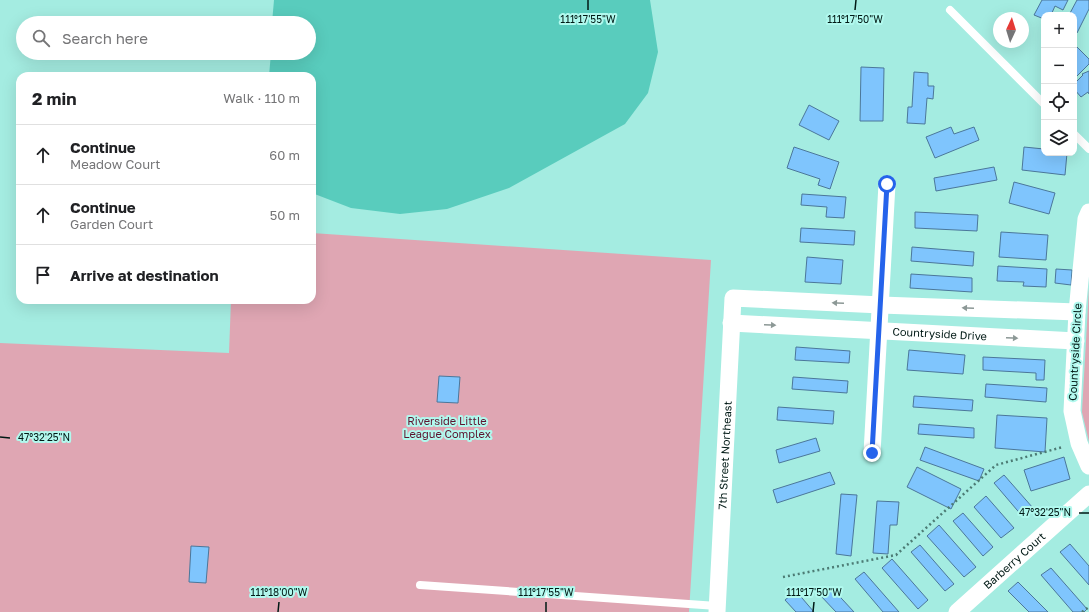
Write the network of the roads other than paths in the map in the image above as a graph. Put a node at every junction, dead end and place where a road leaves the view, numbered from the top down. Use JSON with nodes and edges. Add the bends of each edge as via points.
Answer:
{"nodes":[{"id":1,"x":950,"y":10,"type":"dead end"},
{"id":2,"x":1041,"y":101,"type":"edge"},
{"id":3,"x":1077,"y":137,"type":"edge"},
{"id":4,"x":1089,"y":149,"type":"edge"},
{"id":5,"x":887,"y":184,"type":"dead end"},
{"id":6,"x":1089,"y":212,"type":"edge"},
{"id":7,"x":881,"y":305,"type":"junction"},
{"id":8,"x":1077,"y":312,"type":"junction"},
{"id":9,"x":731,"y":323,"type":"junction"},
{"id":10,"x":879,"y":331,"type":"junction"},
{"id":11,"x":1076,"y":341,"type":"junction"},
{"id":12,"x":872,"y":453,"type":"dead end"},
{"id":13,"x":1089,"y":466,"type":"edge"},
{"id":14,"x":1089,"y":494,"type":"edge"},
{"id":15,"x":420,"y":585,"type":"dead end"},
{"id":16,"x":717,"y":609,"type":"edge"},
{"id":17,"x":957,"y":612,"type":"edge"}],
"edges":[{"from":1,"to":2,"type":"lane"},
{"from":3,"to":4,"type":"lane"},
{"from":5,"to":7,"type":"street"},
{"from":6,"to":8,"type":"street","name":"Countryside Circle","via":[[1086,219]]},
{"from":8,"to":7,"type":"street","one_way":true},
{"from":7,"to":9,"type":"street","name":"7th Street Northeast","one_way":true,"via":[[733,298]]},
{"from":7,"to":10,"type":"street"},
{"from":8,"to":11,"type":"street","name":"Countryside Circle"},
{"from":9,"to":10,"type":"street","name":"Countryside Drive","one_way":true},
{"from":9,"to":16,"type":"street","name":"7th Street Northeast"},
{"from":10,"to":11,"type":"street","name":"Countryside Drive","one_way":true},
{"from":10,"to":12,"type":"street"},
{"from":11,"to":13,"type":"street","name":"Countryside Circle","via":[[1072,411],[1079,443]]},
{"from":14,"to":17,"type":"street","name":"Barberry Court"},
{"from":15,"to":16,"type":"lane"}]}
